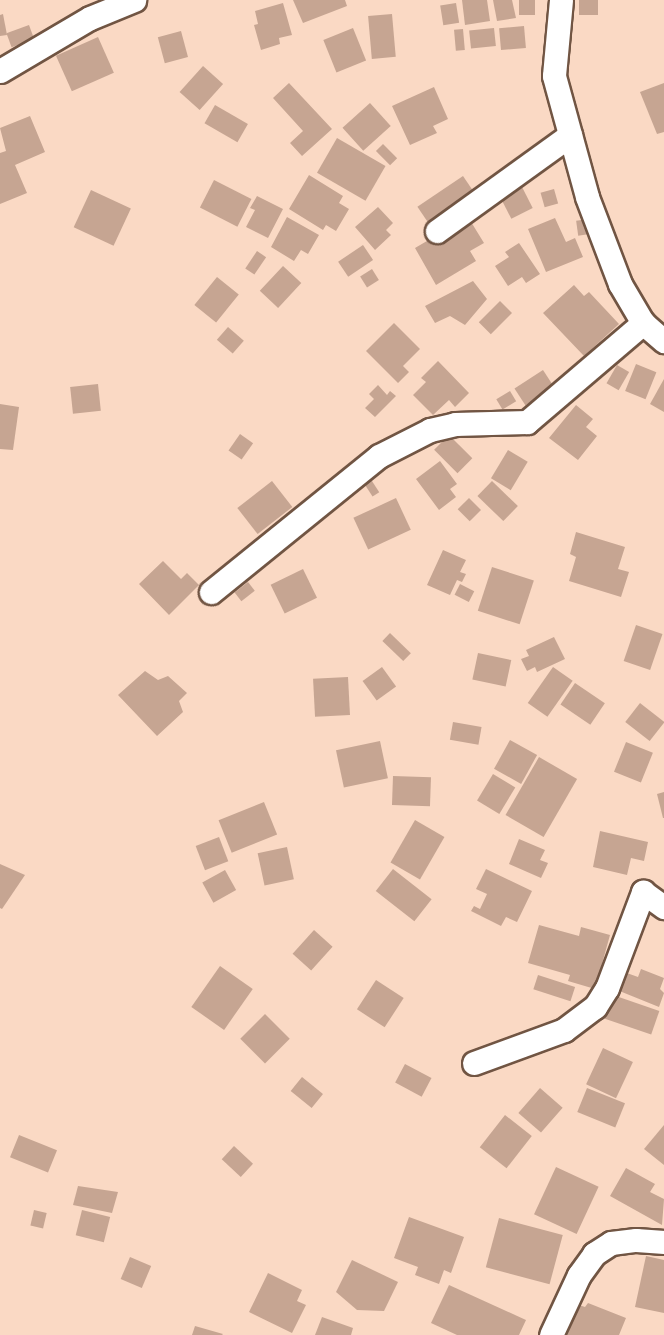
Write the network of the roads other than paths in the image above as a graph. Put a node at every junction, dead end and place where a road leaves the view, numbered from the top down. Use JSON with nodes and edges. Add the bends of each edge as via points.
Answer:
{"nodes":[{"id":1,"x":134,"y":0,"type":"edge"},
{"id":2,"x":561,"y":0,"type":"edge"},
{"id":3,"x":0,"y":71,"type":"edge"},
{"id":4,"x":570,"y":135,"type":"junction"},
{"id":5,"x":437,"y":231,"type":"dead end"},
{"id":6,"x":643,"y":323,"type":"junction"},
{"id":7,"x":664,"y":341,"type":"edge"},
{"id":8,"x":211,"y":592,"type":"dead end"},
{"id":9,"x":664,"y":907,"type":"edge"},
{"id":10,"x":474,"y":1063,"type":"dead end"},
{"id":11,"x":664,"y":1242,"type":"edge"},
{"id":12,"x":551,"y":1335,"type":"edge"}],
"edges":[{"from":1,"to":3,"type":"street","via":[[90,18]]},
{"from":2,"to":4,"type":"street","via":[[554,76]]},
{"from":4,"to":5,"type":"street"},
{"from":4,"to":6,"type":"street","via":[[586,197],[620,284]]},
{"from":6,"to":7,"type":"street"},
{"from":6,"to":8,"type":"street","via":[[527,422],[456,424],[430,430],[379,456]]},
{"from":9,"to":10,"type":"street","via":[[643,892],[607,988],[594,1007],[564,1030]]},
{"from":11,"to":12,"type":"street","via":[[611,1243],[594,1254]]}]}
